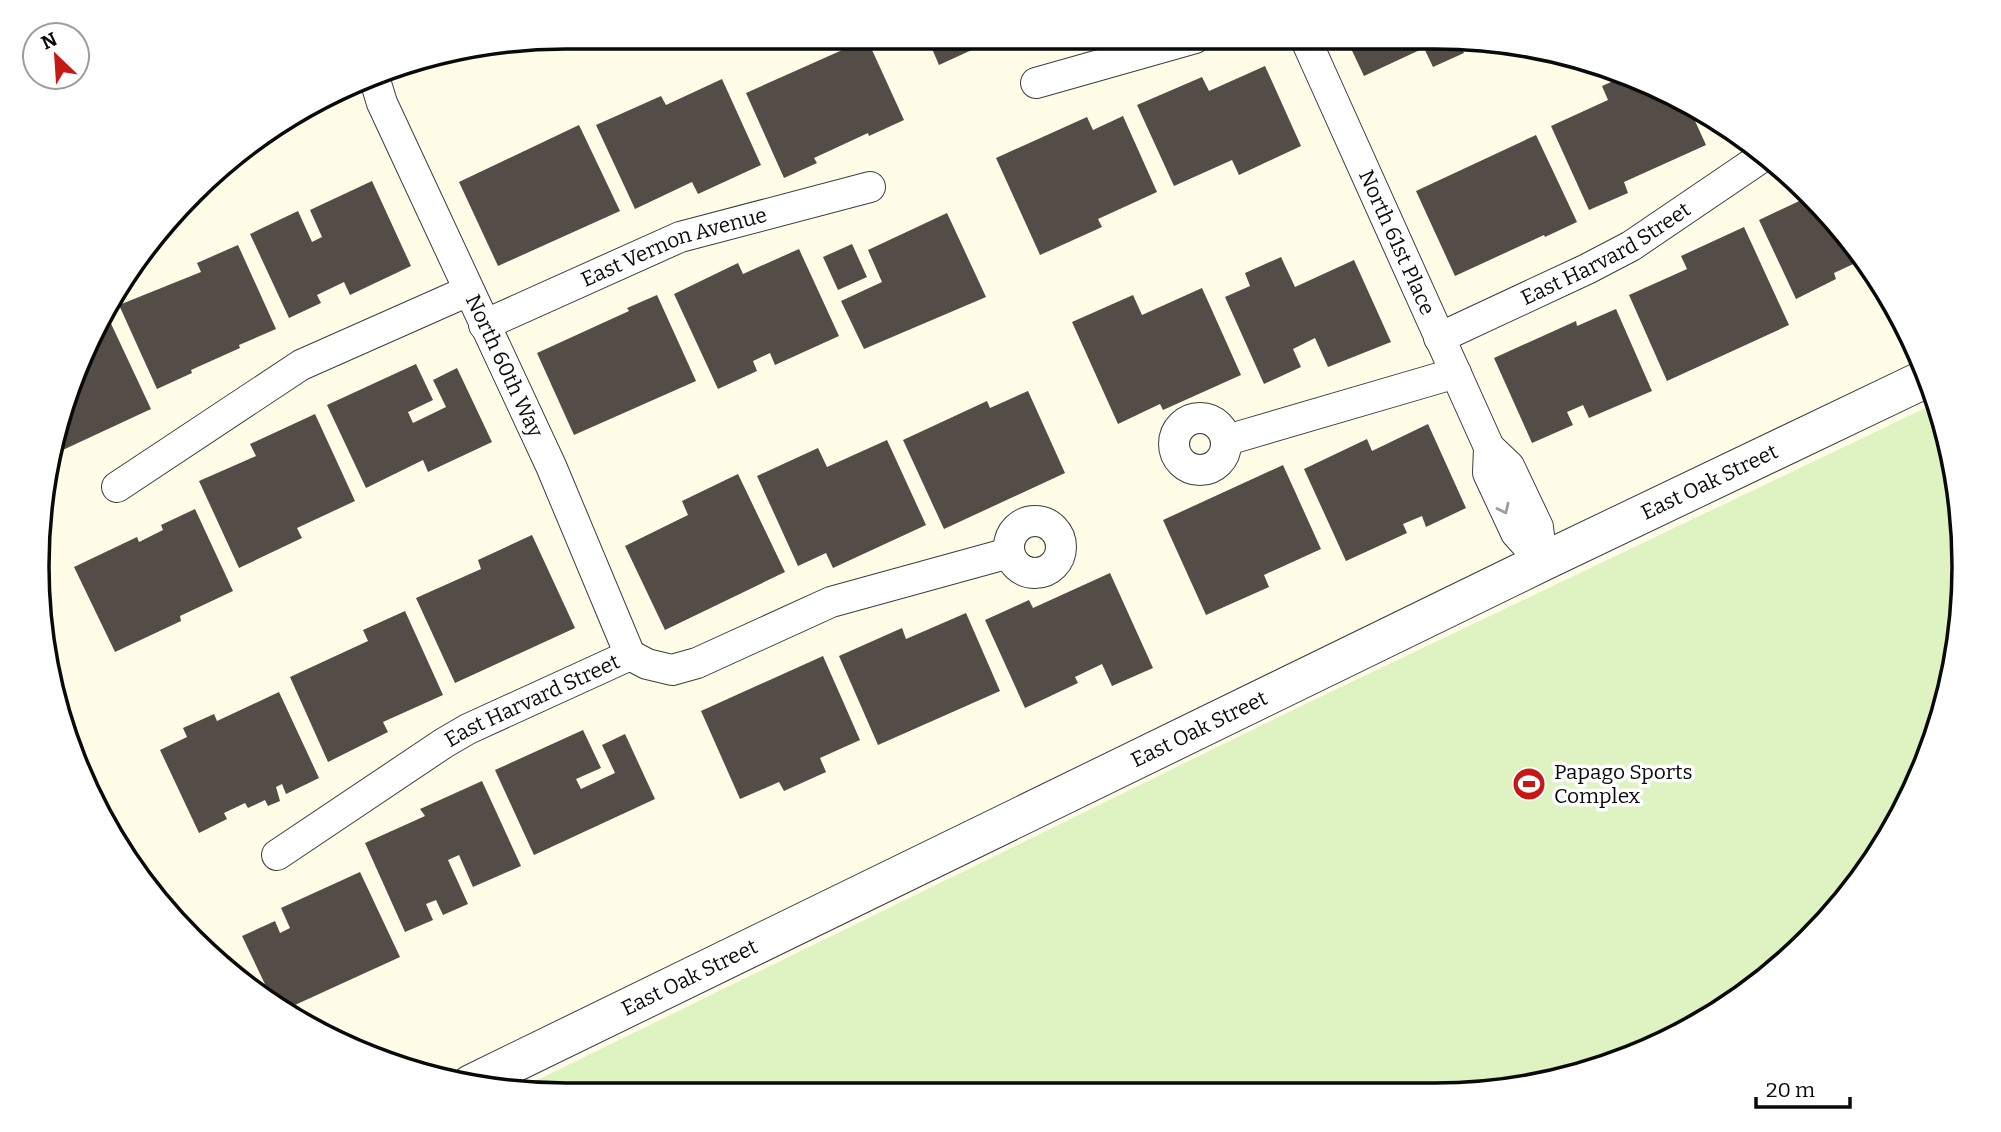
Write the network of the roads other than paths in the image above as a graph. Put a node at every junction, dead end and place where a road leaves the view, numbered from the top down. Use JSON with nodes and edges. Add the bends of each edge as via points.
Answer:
{"nodes":[{"id":1,"x":1153,"y":49,"type":"edge"},
{"id":2,"x":1311,"y":49,"type":"edge"},
{"id":3,"x":1035,"y":83,"type":"dead end"},
{"id":4,"x":377,"y":85,"type":"edge"},
{"id":5,"x":1756,"y":161,"type":"edge"},
{"id":6,"x":870,"y":187,"type":"dead end"},
{"id":7,"x":468,"y":291,"type":"junction"},
{"id":8,"x":484,"y":325,"type":"junction"},
{"id":9,"x":1439,"y":338,"type":"junction"},
{"id":10,"x":1456,"y":373,"type":"junction"},
{"id":11,"x":1918,"y":382,"type":"edge"},
{"id":12,"x":1227,"y":440,"type":"dead end"},
{"id":13,"x":117,"y":487,"type":"dead end"},
{"id":14,"x":1009,"y":553,"type":"dead end"},
{"id":15,"x":1542,"y":562,"type":"junction"},
{"id":16,"x":630,"y":655,"type":"junction"},
{"id":17,"x":277,"y":855,"type":"dead end"},
{"id":18,"x":487,"y":1077,"type":"edge"}],
"edges":[{"from":1,"to":3,"type":"street"},
{"from":2,"to":9,"type":"street","name":"North 61st Place"},
{"from":4,"to":7,"type":"street","name":"North 60th Way"},
{"from":5,"to":9,"type":"street","name":"East Harvard Street","via":[[1631,246]]},
{"from":6,"to":8,"type":"street","name":"East Vernon Avenue","via":[[680,237]]},
{"from":7,"to":8,"type":"street","name":"North 60th Way"},
{"from":7,"to":13,"type":"street","via":[[301,365]]},
{"from":8,"to":16,"type":"street","name":"North 60th Way","via":[[551,466]]},
{"from":9,"to":10,"type":"street","name":"North 61st Place"},
{"from":10,"to":12,"type":"street"},
{"from":10,"to":15,"type":"street","name":"North 61st Place","via":[[1489,447],[1509,466],[1538,527]]},
{"from":11,"to":15,"type":"street","name":"East Oak Street"},
{"from":14,"to":16,"type":"street","name":"East Harvard Street","via":[[831,602],[672,670]]},
{"from":15,"to":18,"type":"street","name":"East Oak Street"},
{"from":16,"to":17,"type":"street","name":"East Harvard Street","via":[[468,729]]}]}
